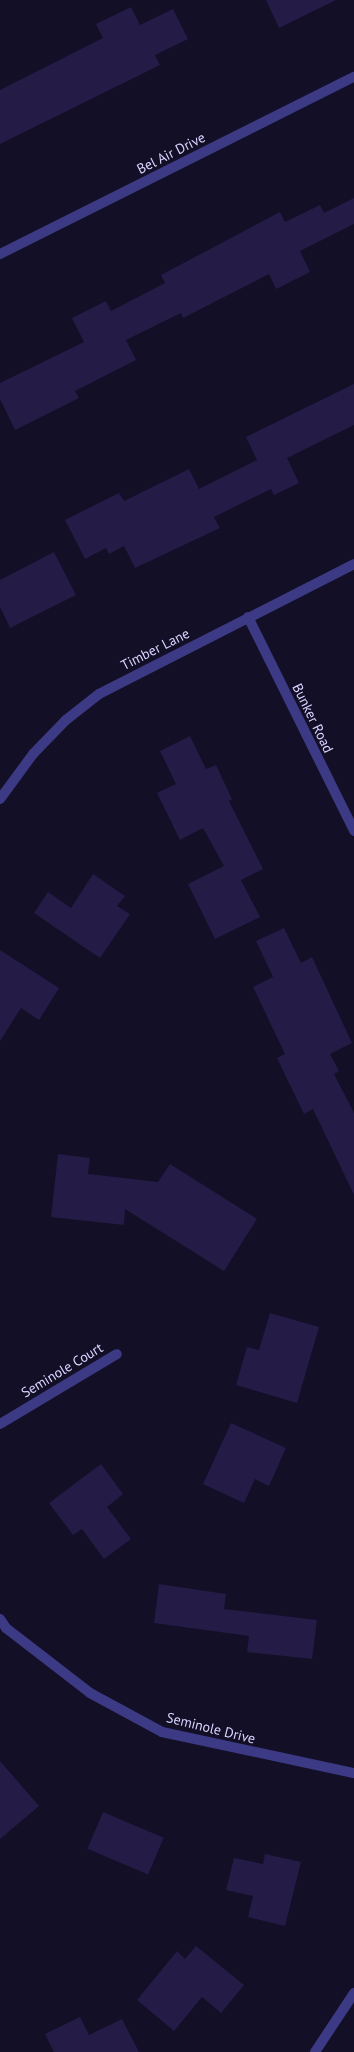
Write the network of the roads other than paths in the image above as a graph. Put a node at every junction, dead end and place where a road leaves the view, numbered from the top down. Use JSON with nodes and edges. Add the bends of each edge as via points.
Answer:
{"nodes":[{"id":1,"x":354,"y":76,"type":"edge"},
{"id":2,"x":0,"y":254,"type":"edge"},
{"id":3,"x":354,"y":564,"type":"edge"},
{"id":4,"x":248,"y":617,"type":"junction"},
{"id":5,"x":0,"y":799,"type":"edge"},
{"id":6,"x":354,"y":831,"type":"edge"},
{"id":7,"x":117,"y":1354,"type":"dead end"},
{"id":8,"x":0,"y":1424,"type":"edge"},
{"id":9,"x":0,"y":1619,"type":"edge"},
{"id":10,"x":3,"y":1630,"type":"edge"},
{"id":11,"x":354,"y":1773,"type":"edge"},
{"id":12,"x":354,"y":1993,"type":"edge"},
{"id":13,"x":315,"y":2052,"type":"edge"}],
"edges":[{"from":1,"to":2,"type":"street","name":"Bel Air Drive"},
{"from":3,"to":4,"type":"street","name":"Timber Lane"},
{"from":4,"to":5,"type":"street","name":"Timber Lane","via":[[99,694],[66,720],[33,754]]},
{"from":4,"to":6,"type":"street","name":"Bunker Road"},
{"from":7,"to":8,"type":"street","name":"Seminole Court"},
{"from":9,"to":10,"type":"street","name":"Seminole Drive"},
{"from":10,"to":11,"type":"street","name":"Seminole Drive","via":[[90,1693],[162,1732]]},
{"from":12,"to":13,"type":"street"}]}
